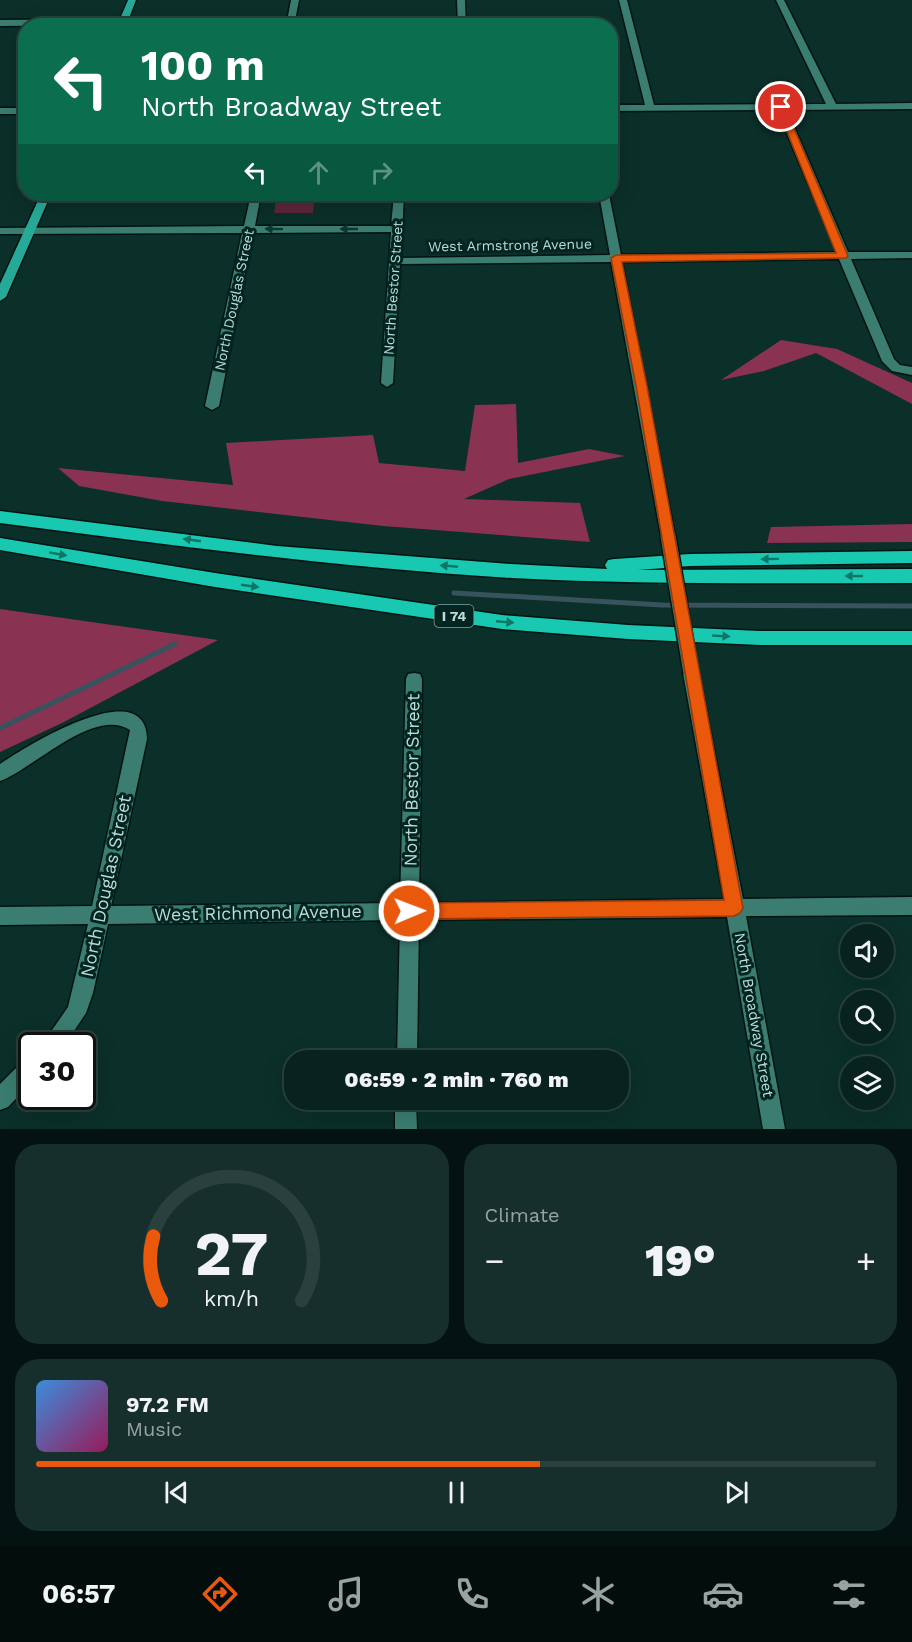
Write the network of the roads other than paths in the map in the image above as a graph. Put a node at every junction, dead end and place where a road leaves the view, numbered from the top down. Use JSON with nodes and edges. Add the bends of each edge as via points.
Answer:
{"nodes":[{"id":1,"x":132,"y":0,"type":"edge"},
{"id":2,"x":295,"y":0,"type":"edge"},
{"id":3,"x":460,"y":0,"type":"edge"},
{"id":4,"x":623,"y":0,"type":"edge"},
{"id":5,"x":780,"y":0,"type":"edge"},
{"id":6,"x":124,"y":18,"type":"edge"},
{"id":7,"x":292,"y":18,"type":"edge"},
{"id":8,"x":461,"y":18,"type":"edge"},
{"id":9,"x":0,"y":23,"type":"edge"},
{"id":10,"x":18,"y":23,"type":"edge"},
{"id":11,"x":832,"y":106,"type":"junction"},
{"id":12,"x":912,"y":106,"type":"edge"},
{"id":13,"x":650,"y":107,"type":"junction"},
{"id":14,"x":781,"y":107,"type":"junction"},
{"id":15,"x":618,"y":108,"type":"edge"},
{"id":16,"x":0,"y":111,"type":"edge"},
{"id":17,"x":18,"y":111,"type":"edge"},
{"id":18,"x":43,"y":201,"type":"edge"},
{"id":19,"x":255,"y":201,"type":"edge"},
{"id":20,"x":399,"y":201,"type":"edge"},
{"id":21,"x":605,"y":201,"type":"edge"},
{"id":22,"x":0,"y":221,"type":"edge"},
{"id":23,"x":30,"y":227,"type":"junction"},
{"id":24,"x":249,"y":228,"type":"junction"},
{"id":25,"x":398,"y":229,"type":"junction"},
{"id":26,"x":0,"y":231,"type":"edge"},
{"id":27,"x":912,"y":255,"type":"edge"},
{"id":28,"x":843,"y":256,"type":"junction"},
{"id":29,"x":616,"y":258,"type":"junction"},
{"id":30,"x":396,"y":261,"type":"junction"},
{"id":31,"x":0,"y":297,"type":"edge"},
{"id":32,"x":912,"y":371,"type":"edge"},
{"id":33,"x":387,"y":383,"type":"dead end"},
{"id":34,"x":212,"y":406,"type":"dead end"},
{"id":35,"x":0,"y":517,"type":"edge"},
{"id":36,"x":0,"y":544,"type":"edge"},
{"id":37,"x":912,"y":557,"type":"edge"},
{"id":38,"x":511,"y":571,"type":"junction"},
{"id":39,"x":912,"y":576,"type":"edge"},
{"id":40,"x":912,"y":638,"type":"edge"},
{"id":41,"x":414,"y":679,"type":"dead end"},
{"id":42,"x":0,"y":774,"type":"edge"},
{"id":43,"x":912,"y":906,"type":"edge"},
{"id":44,"x":734,"y":908,"type":"junction"},
{"id":45,"x":409,"y":911,"type":"junction"},
{"id":46,"x":100,"y":915,"type":"junction"},
{"id":47,"x":0,"y":916,"type":"edge"},
{"id":48,"x":62,"y":1032,"type":"edge"},
{"id":49,"x":407,"y":1050,"type":"edge"},
{"id":50,"x":18,"y":1081,"type":"edge"},
{"id":51,"x":0,"y":1100,"type":"edge"},
{"id":52,"x":406,"y":1110,"type":"edge"},
{"id":53,"x":406,"y":1129,"type":"edge"},
{"id":54,"x":774,"y":1129,"type":"edge"}],
"edges":[{"from":1,"to":6,"type":"main road"},
{"from":2,"to":7,"type":"street"},
{"from":3,"to":8,"type":"street"},
{"from":4,"to":13,"type":"street"},
{"from":5,"to":11,"type":"street"},
{"from":9,"to":10,"type":"street"},
{"from":11,"to":12,"type":"street"},
{"from":11,"to":14,"type":"street"},
{"from":13,"to":14,"type":"street"},
{"from":13,"to":15,"type":"street"},
{"from":14,"to":28,"type":"street"},
{"from":16,"to":17,"type":"street"},
{"from":18,"to":23,"type":"main road"},
{"from":19,"to":24,"type":"street","name":"North Douglas Street"},
{"from":20,"to":25,"type":"street","name":"North Bestor Street"},
{"from":21,"to":29,"type":"street","name":"North Broadway Street"},
{"from":22,"to":23,"type":"street"},
{"from":23,"to":24,"type":"street"},
{"from":23,"to":26,"type":"street"},
{"from":23,"to":31,"type":"main road"},
{"from":25,"to":24,"type":"street","one_way":true},
{"from":24,"to":34,"type":"street","name":"North Douglas Street"},
{"from":25,"to":30,"type":"street","name":"North Bestor Street"},
{"from":27,"to":28,"type":"street","name":"West Armstrong Avenue"},
{"from":28,"to":29,"type":"street","name":"West Armstrong Avenue"},
{"from":28,"to":32,"type":"street","via":[[888,361],[896,368]]},
{"from":29,"to":30,"type":"street","name":"West Armstrong Avenue"},
{"from":29,"to":44,"type":"street","name":"North Broadway Street","bridge":true},
{"from":30,"to":33,"type":"street","name":"North Bestor Street"},
{"from":38,"to":35,"type":"highway","one_way":true,"via":[[277,552]]},
{"from":36,"to":40,"type":"highway","number":"I 74","one_way":true,"via":[[203,579],[502,622],[760,638]]},
{"from":37,"to":38,"type":"highway","one_way":true,"via":[[690,560]]},
{"from":39,"to":38,"type":"highway","one_way":true,"via":[[649,576]]},
{"from":41,"to":45,"type":"street","name":"North Bestor Street"},
{"from":42,"to":46,"type":"street","name":"North Douglas Street","via":[[84,724],[130,721],[138,727]]},
{"from":43,"to":44,"type":"street","name":"West Richmond Avenue"},
{"from":44,"to":45,"type":"street","name":"West Richmond Avenue"},
{"from":44,"to":54,"type":"street","name":"North Broadway Street"},
{"from":45,"to":46,"type":"street","name":"West Richmond Avenue"},
{"from":45,"to":49,"type":"street","name":"North Bestor Street"},
{"from":46,"to":47,"type":"street","name":"West Richmond Avenue"},
{"from":46,"to":48,"type":"street","name":"North Douglas Street","via":[[80,1003]]},
{"from":50,"to":51,"type":"street"},
{"from":52,"to":53,"type":"street"}]}
